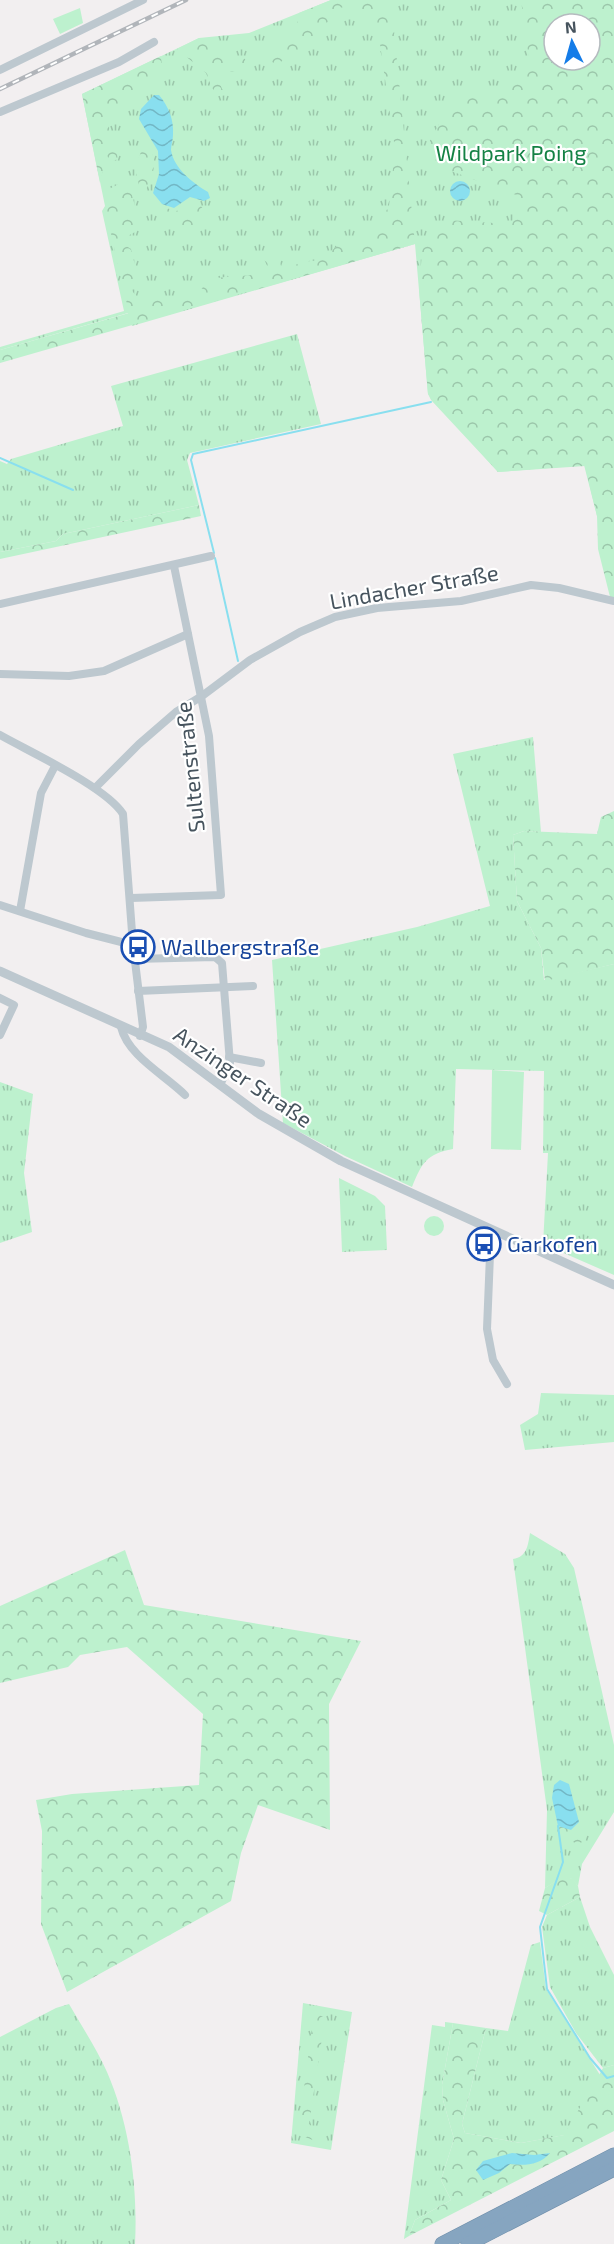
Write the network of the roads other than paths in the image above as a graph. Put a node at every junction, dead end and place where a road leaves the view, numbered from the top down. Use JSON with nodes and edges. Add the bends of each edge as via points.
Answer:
{"nodes":[{"id":1,"x":143,"y":0,"type":"edge"},
{"id":2,"x":154,"y":42,"type":"dead end"},
{"id":3,"x":0,"y":70,"type":"edge"},
{"id":4,"x":0,"y":112,"type":"edge"},
{"id":5,"x":211,"y":556,"type":"dead end"},
{"id":6,"x":174,"y":566,"type":"junction"},
{"id":7,"x":614,"y":600,"type":"edge"},
{"id":8,"x":0,"y":604,"type":"edge"},
{"id":9,"x":188,"y":634,"type":"junction"},
{"id":10,"x":0,"y":674,"type":"edge"},
{"id":11,"x":202,"y":696,"type":"junction"},
{"id":12,"x":0,"y":735,"type":"edge"},
{"id":13,"x":55,"y":766,"type":"junction"},
{"id":14,"x":95,"y":788,"type":"junction"},
{"id":15,"x":131,"y":897,"type":"junction"},
{"id":16,"x":0,"y":904,"type":"edge"},
{"id":17,"x":20,"y":910,"type":"junction"},
{"id":18,"x":133,"y":945,"type":"junction"},
{"id":19,"x":134,"y":959,"type":"junction"},
{"id":20,"x":0,"y":971,"type":"edge"},
{"id":21,"x":253,"y":986,"type":"dead end"},
{"id":22,"x":224,"y":989,"type":"junction"},
{"id":23,"x":138,"y":991,"type":"junction"},
{"id":24,"x":0,"y":998,"type":"edge"},
{"id":25,"x":121,"y":1028,"type":"junction"},
{"id":26,"x":0,"y":1035,"type":"edge"},
{"id":27,"x":140,"y":1036,"type":"junction"},
{"id":28,"x":230,"y":1057,"type":"junction"},
{"id":29,"x":261,"y":1063,"type":"dead end"},
{"id":30,"x":220,"y":1085,"type":"junction"},
{"id":31,"x":185,"y":1095,"type":"dead end"},
{"id":32,"x":491,"y":1230,"type":"junction"},
{"id":33,"x":614,"y":1285,"type":"edge"},
{"id":34,"x":507,"y":1384,"type":"dead end"},
{"id":35,"x":614,"y":2155,"type":"edge"},
{"id":36,"x":614,"y":2169,"type":"edge"},
{"id":37,"x":442,"y":2244,"type":"edge"},
{"id":38,"x":468,"y":2244,"type":"edge"}],
"edges":[{"from":1,"to":3,"type":"street"},
{"from":2,"to":4,"type":"street","via":[[119,62]]},
{"from":5,"to":6,"type":"street"},
{"from":6,"to":8,"type":"street"},
{"from":6,"to":9,"type":"street","name":"Sultenstraße"},
{"from":7,"to":11,"type":"street","name":"Lindacher Straße","via":[[531,585],[461,601],[346,614],[276,645]]},
{"from":9,"to":10,"type":"street","via":[[104,671],[69,676]]},
{"from":9,"to":11,"type":"street","name":"Sultenstraße"},
{"from":11,"to":14,"type":"street","name":"Lindacher Straße","via":[[176,712]]},
{"from":11,"to":15,"type":"street","name":"Sultenstraße","via":[[210,736],[221,895]]},
{"from":12,"to":13,"type":"street"},
{"from":13,"to":14,"type":"street"},
{"from":13,"to":17,"type":"street","via":[[41,793]]},
{"from":14,"to":15,"type":"street","via":[[123,814]]},
{"from":15,"to":18,"type":"street"},
{"from":16,"to":17,"type":"street"},
{"from":17,"to":18,"type":"street"},
{"from":18,"to":19,"type":"street"},
{"from":19,"to":22,"type":"street","via":[[215,957],[222,963]]},
{"from":19,"to":23,"type":"street"},
{"from":20,"to":25,"type":"street","name":"Anzinger Straße"},
{"from":21,"to":22,"type":"street"},
{"from":22,"to":23,"type":"street"},
{"from":22,"to":28,"type":"street"},
{"from":23,"to":27,"type":"street","via":[[143,1027]]},
{"from":24,"to":26,"type":"street","via":[[14,1005]]},
{"from":25,"to":27,"type":"street","name":"Anzinger Straße"},
{"from":25,"to":31,"type":"street","name":"Anzinger Straße","via":[[133,1050]]},
{"from":27,"to":30,"type":"street","name":"Anzinger Straße","via":[[169,1047]]},
{"from":28,"to":29,"type":"street"},
{"from":28,"to":30,"type":"street"},
{"from":30,"to":32,"type":"street","name":"Anzinger Straße","via":[[286,1132]]},
{"from":32,"to":33,"type":"street","name":"Anzinger Straße"},
{"from":32,"to":34,"type":"street","via":[[487,1329],[493,1360]]},
{"from":35,"to":37,"type":"highway"},
{"from":36,"to":38,"type":"highway"}]}
